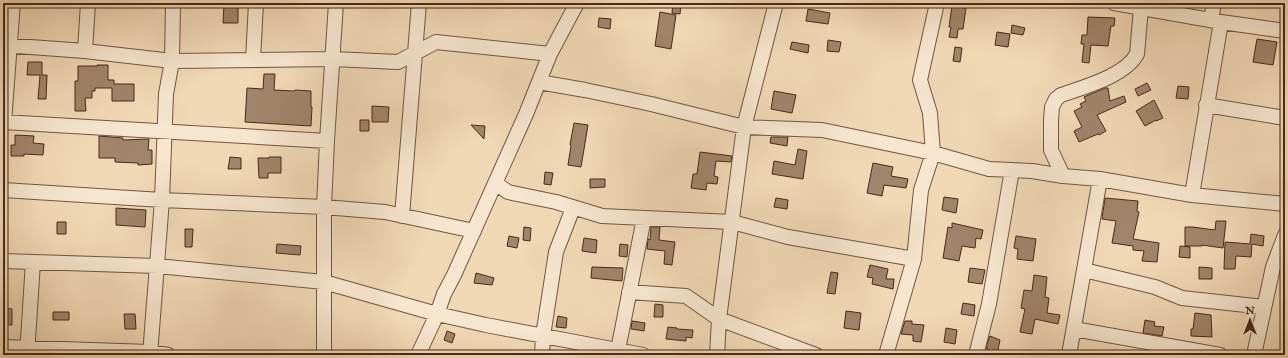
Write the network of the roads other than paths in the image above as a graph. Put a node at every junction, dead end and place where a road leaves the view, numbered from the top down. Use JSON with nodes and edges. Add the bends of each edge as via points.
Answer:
{"nodes":[{"id":1,"x":13,"y":3,"type":"edge"},
{"id":2,"x":88,"y":3,"type":"edge"},
{"id":3,"x":173,"y":3,"type":"edge"},
{"id":4,"x":256,"y":3,"type":"edge"},
{"id":5,"x":336,"y":3,"type":"edge"},
{"id":6,"x":419,"y":3,"type":"edge"},
{"id":7,"x":577,"y":3,"type":"edge"},
{"id":8,"x":776,"y":3,"type":"edge"},
{"id":9,"x":937,"y":3,"type":"edge"},
{"id":10,"x":1114,"y":3,"type":"edge"},
{"id":11,"x":1214,"y":3,"type":"edge"},
{"id":12,"x":1141,"y":8,"type":"junction"},
{"id":13,"x":1216,"y":21,"type":"junction"},
{"id":14,"x":1285,"y":31,"type":"edge"},
{"id":15,"x":7,"y":45,"type":"edge"},
{"id":16,"x":85,"y":51,"type":"junction"},
{"id":17,"x":415,"y":53,"type":"junction"},
{"id":18,"x":550,"y":54,"type":"junction"},
{"id":19,"x":333,"y":59,"type":"junction"},
{"id":20,"x":253,"y":60,"type":"junction"},
{"id":21,"x":172,"y":61,"type":"junction"},
{"id":22,"x":539,"y":82,"type":"junction"},
{"id":23,"x":1206,"y":106,"type":"junction"},
{"id":24,"x":1285,"y":118,"type":"edge"},
{"id":25,"x":3,"y":122,"type":"edge"},
{"id":26,"x":744,"y":127,"type":"junction"},
{"id":27,"x":164,"y":132,"type":"junction"},
{"id":28,"x":327,"y":141,"type":"junction"},
{"id":29,"x":933,"y":153,"type":"junction"},
{"id":30,"x":1012,"y":170,"type":"junction"},
{"id":31,"x":1064,"y":176,"type":"junction"},
{"id":32,"x":1100,"y":179,"type":"junction"},
{"id":33,"x":495,"y":183,"type":"junction"},
{"id":34,"x":3,"y":190,"type":"edge"},
{"id":35,"x":1192,"y":194,"type":"junction"},
{"id":36,"x":162,"y":200,"type":"junction"},
{"id":37,"x":1285,"y":204,"type":"edge"},
{"id":38,"x":324,"y":207,"type":"junction"},
{"id":39,"x":573,"y":208,"type":"junction"},
{"id":40,"x":402,"y":216,"type":"junction"},
{"id":41,"x":644,"y":218,"type":"junction"},
{"id":42,"x":732,"y":222,"type":"junction"},
{"id":43,"x":474,"y":231,"type":"junction"},
{"id":44,"x":1285,"y":235,"type":"edge"},
{"id":45,"x":914,"y":259,"type":"junction"},
{"id":46,"x":3,"y":261,"type":"edge"},
{"id":47,"x":33,"y":262,"type":"junction"},
{"id":48,"x":157,"y":266,"type":"junction"},
{"id":49,"x":1084,"y":270,"type":"junction"},
{"id":50,"x":324,"y":282,"type":"junction"},
{"id":51,"x":629,"y":292,"type":"junction"},
{"id":52,"x":1264,"y":307,"type":"junction"},
{"id":53,"x":437,"y":314,"type":"junction"},
{"id":54,"x":719,"y":319,"type":"junction"},
{"id":55,"x":1074,"y":329,"type":"junction"},
{"id":56,"x":543,"y":336,"type":"junction"},
{"id":57,"x":3,"y":347,"type":"edge"},
{"id":58,"x":618,"y":350,"type":"junction"},
{"id":59,"x":28,"y":351,"type":"edge"},
{"id":60,"x":150,"y":354,"type":"edge"},
{"id":61,"x":168,"y":355,"type":"edge"},
{"id":62,"x":324,"y":355,"type":"edge"},
{"id":63,"x":418,"y":355,"type":"edge"},
{"id":64,"x":542,"y":355,"type":"edge"},
{"id":65,"x":643,"y":355,"type":"edge"},
{"id":66,"x":717,"y":355,"type":"edge"},
{"id":67,"x":816,"y":355,"type":"edge"},
{"id":68,"x":886,"y":355,"type":"edge"},
{"id":69,"x":976,"y":355,"type":"edge"},
{"id":70,"x":1069,"y":355,"type":"edge"},
{"id":71,"x":1220,"y":355,"type":"edge"},
{"id":72,"x":1254,"y":355,"type":"edge"}],
"edges":[{"from":1,"to":15,"type":"street"},
{"from":2,"to":16,"type":"street"},
{"from":3,"to":21,"type":"street"},
{"from":4,"to":20,"type":"street"},
{"from":5,"to":19,"type":"street"},
{"from":6,"to":17,"type":"street"},
{"from":7,"to":18,"type":"street"},
{"from":8,"to":26,"type":"street"},
{"from":9,"to":29,"type":"street","via":[[920,80],[930,113]]},
{"from":10,"to":12,"type":"street"},
{"from":11,"to":13,"type":"street"},
{"from":12,"to":13,"type":"street"},
{"from":12,"to":31,"type":"street","via":[[1137,54],[1134,60],[1100,82],[1061,95],[1052,107],[1051,150]]},
{"from":13,"to":14,"type":"street"},
{"from":13,"to":23,"type":"street"},
{"from":15,"to":16,"type":"street"},
{"from":15,"to":25,"type":"street"},
{"from":16,"to":21,"type":"street"},
{"from":17,"to":18,"type":"street","via":[[436,42]]},
{"from":17,"to":19,"type":"street","via":[[398,62]]},
{"from":17,"to":40,"type":"street"},
{"from":18,"to":22,"type":"street"},
{"from":19,"to":20,"type":"street"},
{"from":19,"to":28,"type":"street"},
{"from":20,"to":21,"type":"street"},
{"from":21,"to":27,"type":"street","via":[[166,94]]},
{"from":22,"to":26,"type":"street","via":[[651,104]]},
{"from":22,"to":33,"type":"street"},
{"from":23,"to":24,"type":"street"},
{"from":23,"to":35,"type":"street"},
{"from":25,"to":27,"type":"street"},
{"from":26,"to":29,"type":"street","via":[[822,130]]},
{"from":26,"to":42,"type":"street"},
{"from":27,"to":28,"type":"street"},
{"from":27,"to":36,"type":"street"},
{"from":28,"to":38,"type":"street"},
{"from":29,"to":30,"type":"street","via":[[989,169]]},
{"from":29,"to":45,"type":"street","via":[[921,190]]},
{"from":30,"to":31,"type":"street"},
{"from":30,"to":69,"type":"street","via":[[989,304]]},
{"from":31,"to":32,"type":"street"},
{"from":32,"to":35,"type":"street"},
{"from":32,"to":49,"type":"street"},
{"from":33,"to":39,"type":"street","via":[[508,192]]},
{"from":33,"to":43,"type":"street"},
{"from":34,"to":36,"type":"street"},
{"from":35,"to":37,"type":"street"},
{"from":36,"to":38,"type":"street"},
{"from":36,"to":48,"type":"street"},
{"from":38,"to":40,"type":"street","via":[[385,212]]},
{"from":38,"to":50,"type":"street"},
{"from":39,"to":41,"type":"street","via":[[602,216]]},
{"from":39,"to":56,"type":"street","via":[[556,252]]},
{"from":40,"to":43,"type":"street"},
{"from":41,"to":42,"type":"street"},
{"from":41,"to":51,"type":"street"},
{"from":42,"to":45,"type":"street","via":[[788,237]]},
{"from":42,"to":54,"type":"street"},
{"from":43,"to":53,"type":"street"},
{"from":44,"to":52,"type":"street","via":[[1273,267]]},
{"from":45,"to":68,"type":"street"},
{"from":46,"to":47,"type":"street"},
{"from":47,"to":48,"type":"street"},
{"from":47,"to":59,"type":"street"},
{"from":48,"to":50,"type":"street"},
{"from":48,"to":60,"type":"street"},
{"from":49,"to":52,"type":"street","via":[[1155,287],[1182,298]]},
{"from":49,"to":55,"type":"street"},
{"from":50,"to":53,"type":"street"},
{"from":50,"to":62,"type":"street"},
{"from":51,"to":54,"type":"street","via":[[686,296]]},
{"from":51,"to":58,"type":"street"},
{"from":52,"to":72,"type":"street"},
{"from":53,"to":56,"type":"street"},
{"from":53,"to":63,"type":"street"},
{"from":54,"to":66,"type":"street"},
{"from":54,"to":67,"type":"street"},
{"from":55,"to":70,"type":"street"},
{"from":55,"to":71,"type":"street"},
{"from":56,"to":58,"type":"street"},
{"from":56,"to":64,"type":"street"},
{"from":57,"to":59,"type":"street"},
{"from":58,"to":65,"type":"street"},
{"from":59,"to":60,"type":"street"},
{"from":60,"to":61,"type":"street"}]}
